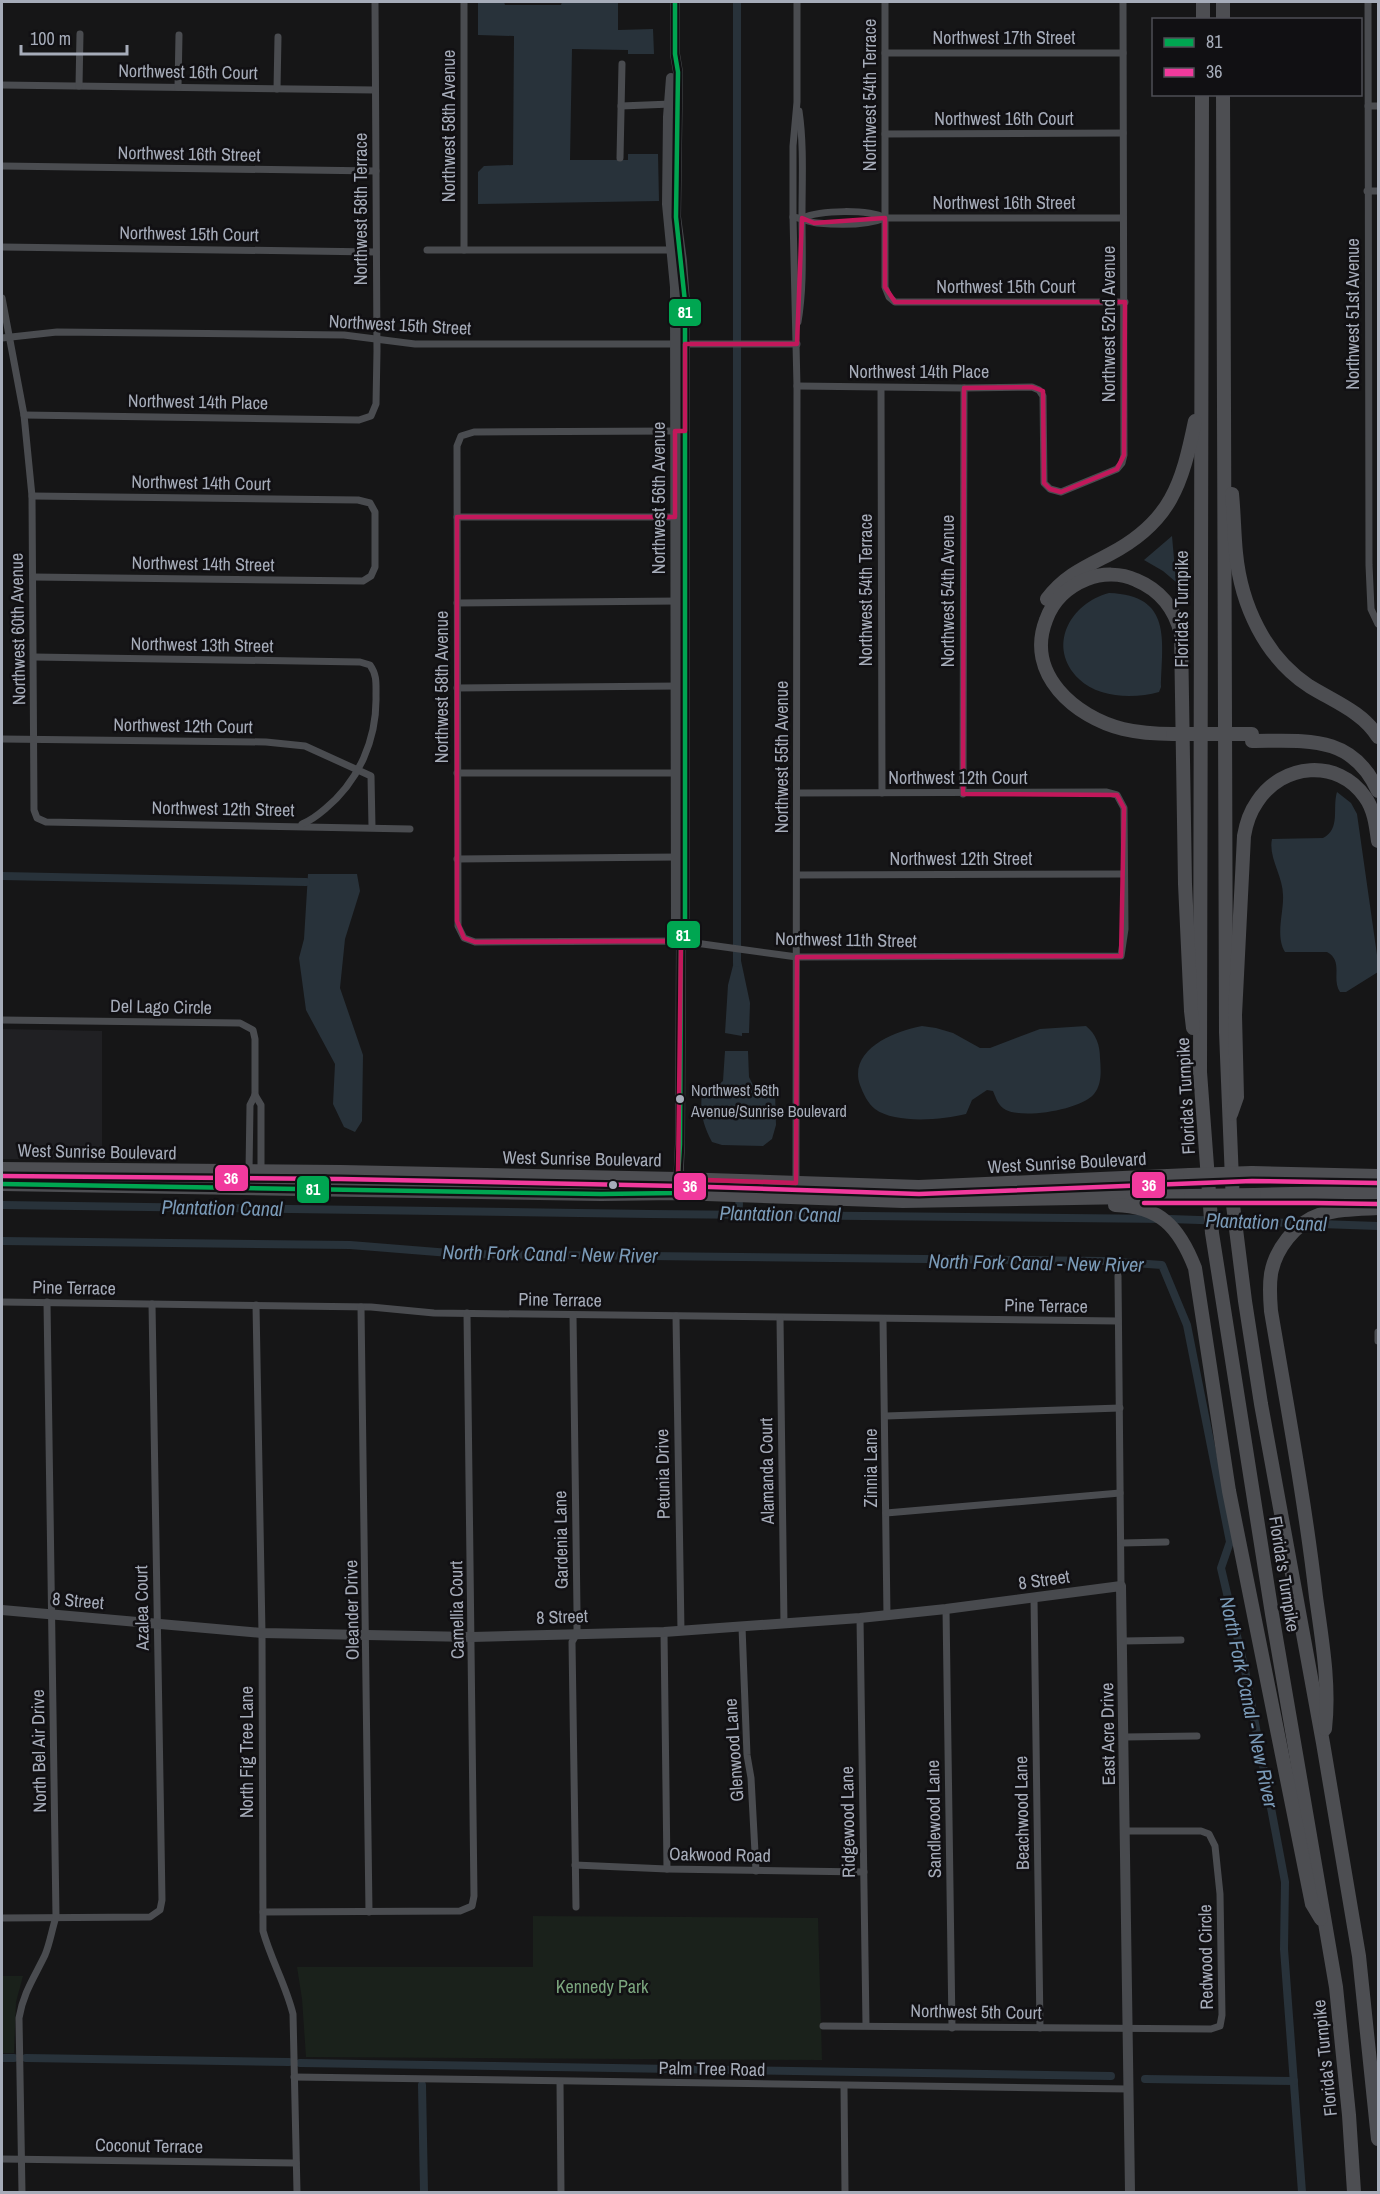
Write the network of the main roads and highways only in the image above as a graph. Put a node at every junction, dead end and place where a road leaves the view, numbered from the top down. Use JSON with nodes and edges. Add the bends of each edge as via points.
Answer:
{"nodes":[{"id":1,"x":1203,"y":2,"type":"edge"},
{"id":2,"x":1222,"y":2,"type":"edge"},
{"id":3,"x":1203,"y":18,"type":"edge"},
{"id":4,"x":1223,"y":18,"type":"edge"},
{"id":5,"x":1202,"y":96,"type":"edge"},
{"id":6,"x":1223,"y":96,"type":"edge"},
{"id":7,"x":1200,"y":392,"type":"junction"},
{"id":8,"x":1224,"y":435,"type":"junction"},
{"id":9,"x":1252,"y":737,"type":"junction"},
{"id":10,"x":1378,"y":737,"type":"edge"},
{"id":11,"x":1173,"y":738,"type":"junction"},
{"id":12,"x":1378,"y":773,"type":"edge"},
{"id":13,"x":1378,"y":791,"type":"edge"},
{"id":14,"x":1378,"y":841,"type":"edge"},
{"id":15,"x":1200,"y":1072,"type":"junction"},
{"id":16,"x":1229,"y":1119,"type":"junction"},
{"id":17,"x":2,"y":1169,"type":"edge"},
{"id":18,"x":341,"y":1172,"type":"junction"},
{"id":19,"x":255,"y":1173,"type":"junction"},
{"id":20,"x":474,"y":1176,"type":"junction"},
{"id":21,"x":1378,"y":1176,"type":"edge"},
{"id":22,"x":2,"y":1184,"type":"edge"},
{"id":23,"x":678,"y":1186,"type":"junction"},
{"id":24,"x":113,"y":1187,"type":"junction"},
{"id":25,"x":264,"y":1189,"type":"junction"},
{"id":26,"x":421,"y":1192,"type":"junction"},
{"id":27,"x":1378,"y":1192,"type":"edge"},
{"id":28,"x":801,"y":1198,"type":"junction"},
{"id":29,"x":1378,"y":1208,"type":"edge"},
{"id":30,"x":1323,"y":1743,"type":"junction"},
{"id":31,"x":1326,"y":1926,"type":"junction"},
{"id":32,"x":1378,"y":2139,"type":"edge"},
{"id":33,"x":1354,"y":2193,"type":"edge"}],
"edges":[{"from":1,"to":3,"type":"highway"},
{"from":2,"to":4,"type":"highway"},
{"from":5,"to":7,"type":"highway","name":"Florida's Turnpike"},
{"from":6,"to":8,"type":"highway","name":"Florida's Turnpike"},
{"from":7,"to":11,"type":"highway","via":[[1189,454],[1171,498],[1137,538],[1064,580],[1047,599],[1034,635],[1040,674],[1056,700],[1068,710],[1118,735],[1138,740]]},
{"from":7,"to":15,"type":"highway","name":"Florida's Turnpike"},
{"from":8,"to":10,"type":"highway","via":[[1240,580],[1263,638],[1285,666],[1352,711]]},
{"from":8,"to":16,"type":"highway","name":"Florida's Turnpike"},
{"from":9,"to":11,"type":"highway","bridge":true},
{"from":9,"to":12,"type":"highway","via":[[1307,733],[1330,737],[1360,752]]},
{"from":9,"to":13,"type":"highway","via":[[1333,745],[1363,766]]},
{"from":11,"to":15,"type":"highway","via":[[1103,722],[1073,704],[1054,685],[1043,661],[1041,636],[1054,604],[1070,588],[1092,577],[1131,577],[1156,591],[1178,622],[1191,1011]]},
{"from":14,"to":16,"type":"highway","via":[[1365,796],[1349,781],[1329,772],[1298,771],[1280,779],[1257,801],[1244,836],[1235,1015],[1237,1097]]},
{"from":15,"to":31,"type":"highway","name":"Florida's Turnpike","via":[[1212,1233]]},
{"from":16,"to":30,"type":"highway","name":"Florida's Turnpike","via":[[1236,1233],[1261,1404]]},
{"from":17,"to":19,"type":"highway","name":"West Sunrise Boulevard"},
{"from":18,"to":19,"type":"highway","name":"West Sunrise Boulevard"},
{"from":18,"to":20,"type":"highway","name":"West Sunrise Boulevard"},
{"from":18,"to":25,"type":"highway","via":[[327,1179],[273,1178]]},
{"from":19,"to":24,"type":"highway","via":[[250,1180],[134,1179]]},
{"from":20,"to":23,"type":"highway","name":"West Sunrise Boulevard"},
{"from":20,"to":26,"type":"highway","via":[[465,1182],[450,1182]]},
{"from":21,"to":23,"type":"highway","name":"West Sunrise Boulevard","bridge":true,"via":[[1124,1176],[954,1187],[796,1183]]},
{"from":22,"to":24,"type":"highway","name":"West Sunrise Boulevard"},
{"from":23,"to":26,"type":"highway","name":"West Sunrise Boulevard","via":[[601,1194]]},
{"from":23,"to":28,"type":"highway","name":"West Sunrise Boulevard"},
{"from":24,"to":25,"type":"highway","name":"West Sunrise Boulevard"},
{"from":25,"to":26,"type":"highway","name":"West Sunrise Boulevard"},
{"from":27,"to":28,"type":"highway","name":"West Sunrise Boulevard","bridge":true,"via":[[976,1201]]},
{"from":28,"to":31,"type":"highway","via":[[833,1207],[896,1209],[1128,1205],[1159,1216],[1186,1245],[1195,1268],[1229,1491],[1312,1904]]},
{"from":29,"to":30,"type":"highway","via":[[1347,1209],[1317,1216],[1301,1225],[1280,1252],[1269,1289],[1310,1541],[1328,1704]]},
{"from":30,"to":32,"type":"highway","name":"Florida's Turnpike","via":[[1359,1956]]},
{"from":31,"to":33,"type":"highway","name":"Florida's Turnpike","via":[[1336,1987]]}]}
